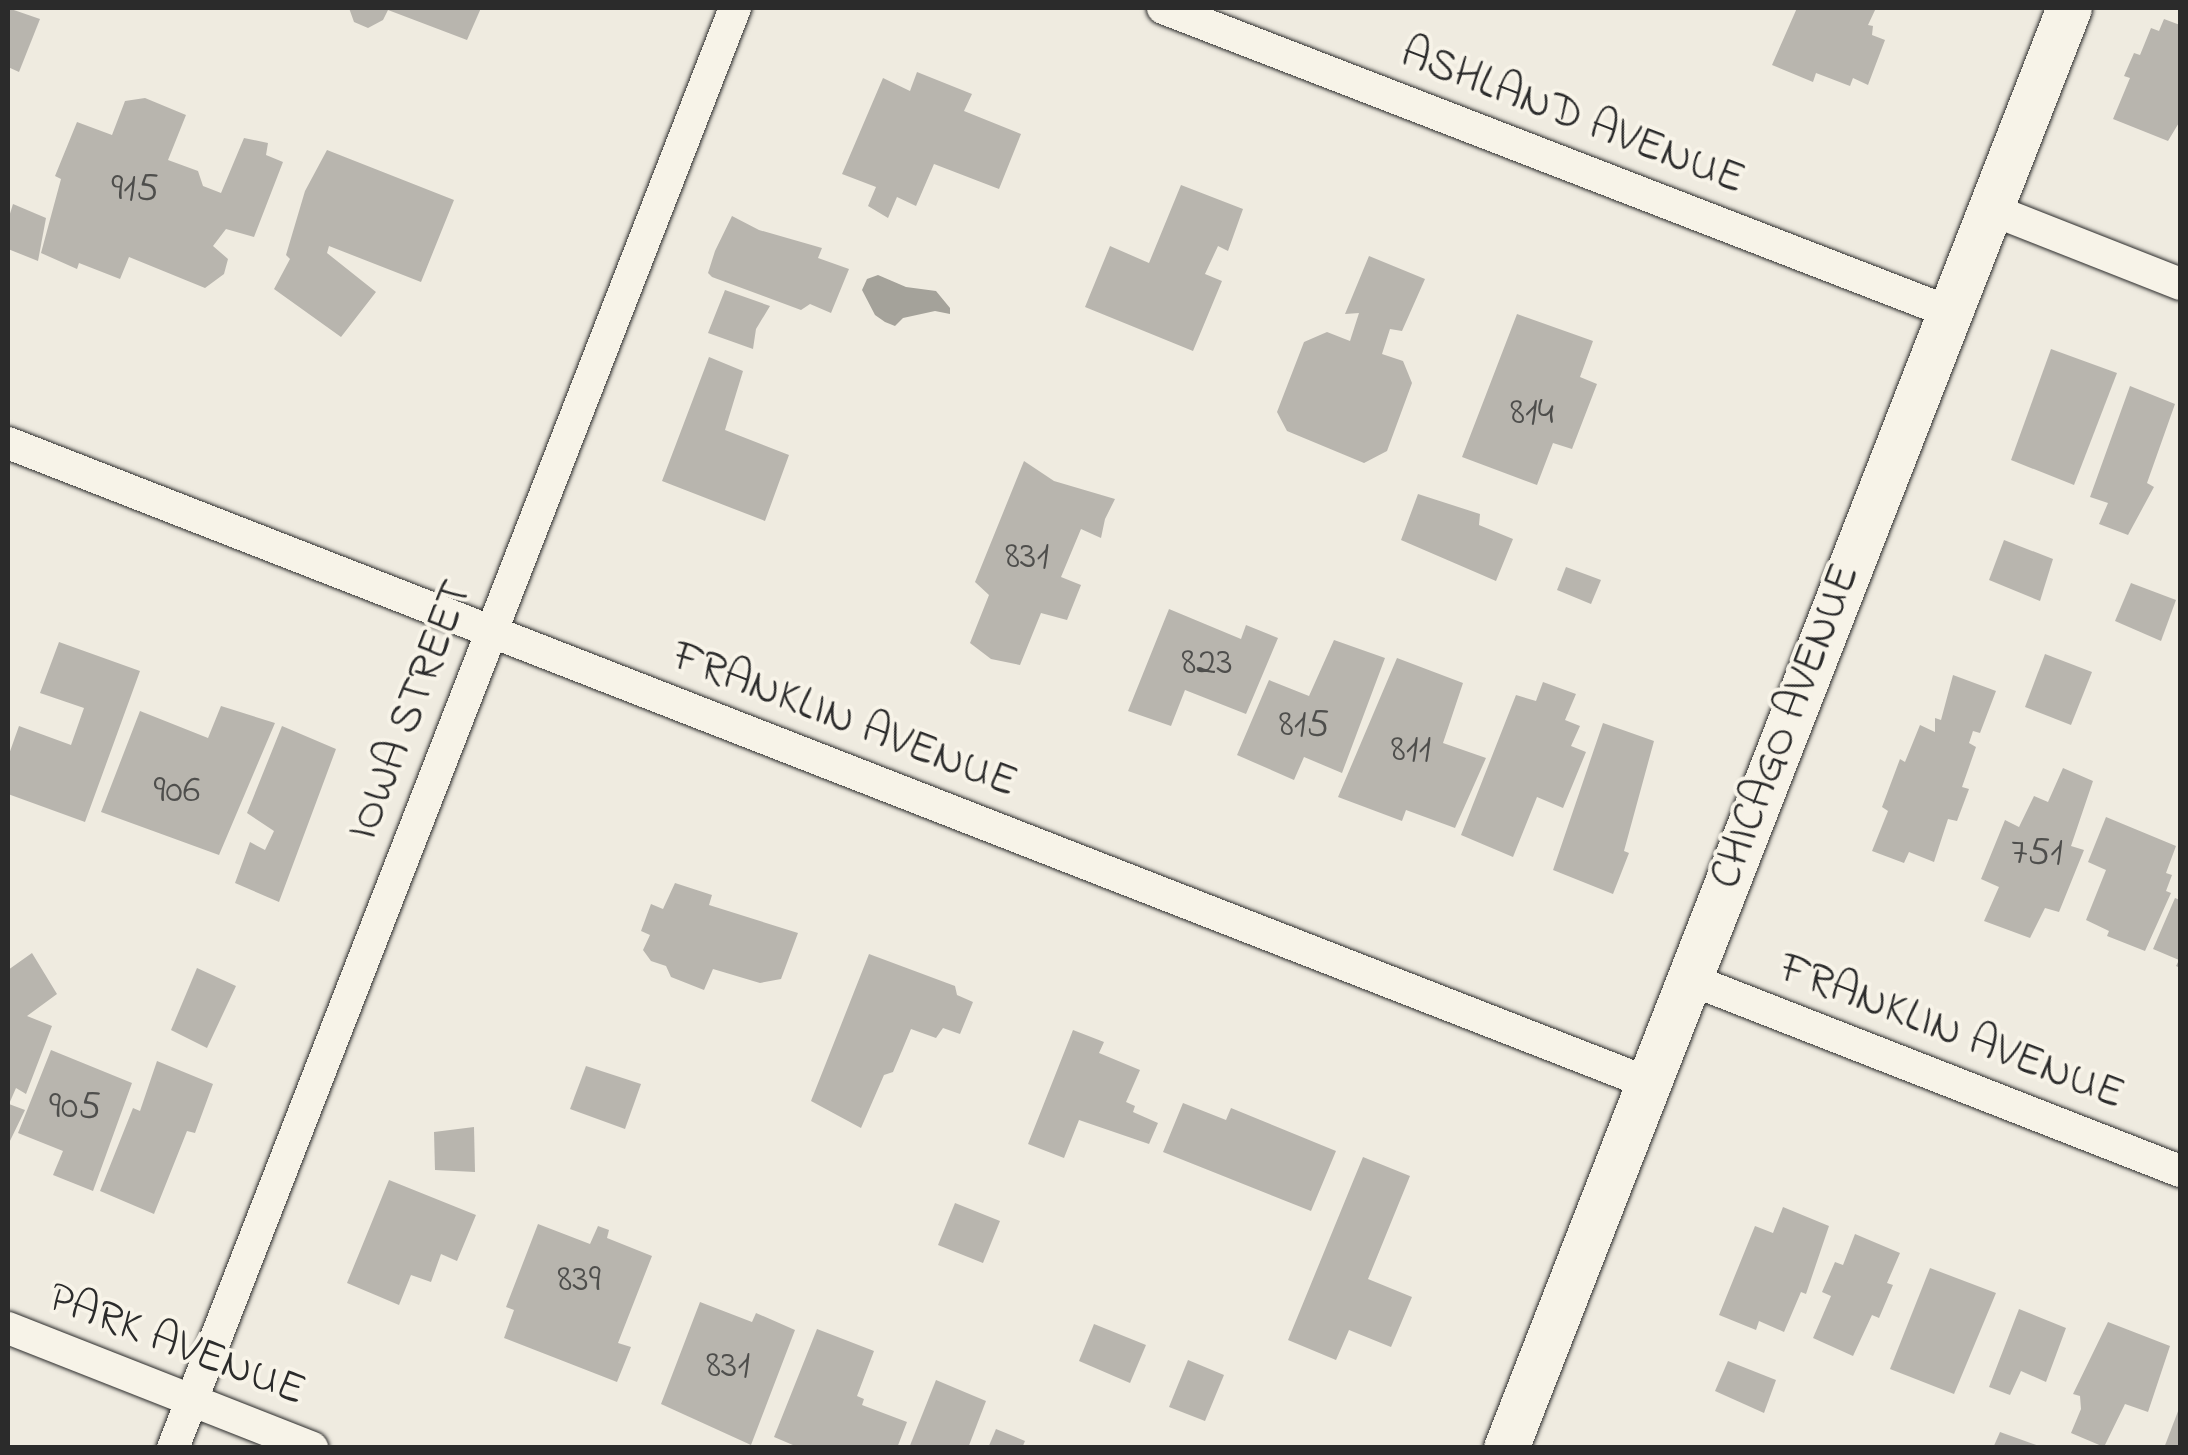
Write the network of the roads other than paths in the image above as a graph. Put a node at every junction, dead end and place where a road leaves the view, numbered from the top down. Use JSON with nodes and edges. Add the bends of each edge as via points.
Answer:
{"nodes":[{"id":1,"x":736,"y":8,"type":"edge"},
{"id":2,"x":1163,"y":8,"type":"edge"},
{"id":3,"x":2069,"y":8,"type":"edge"},
{"id":4,"x":1990,"y":209,"type":"junction"},
{"id":5,"x":2180,"y":284,"type":"edge"},
{"id":6,"x":1949,"y":312,"type":"junction"},
{"id":7,"x":8,"y":443,"type":"edge"},
{"id":8,"x":491,"y":632,"type":"junction"},
{"id":9,"x":1689,"y":979,"type":"junction"},
{"id":10,"x":1649,"y":1083,"type":"junction"},
{"id":11,"x":2180,"y":1171,"type":"edge"},
{"id":12,"x":8,"y":1328,"type":"edge"},
{"id":13,"x":191,"y":1400,"type":"junction"},
{"id":14,"x":172,"y":1448,"type":"edge"},
{"id":15,"x":312,"y":1448,"type":"edge"},
{"id":16,"x":1506,"y":1448,"type":"edge"}],
"edges":[{"from":1,"to":8,"type":"street","name":"IOWA STREET"},
{"from":2,"to":6,"type":"street","name":"ASHLAND AVENUE"},
{"from":3,"to":4,"type":"main road","name":"CHICAGO AVENUE"},
{"from":4,"to":5,"type":"street"},
{"from":4,"to":6,"type":"main road","name":"CHICAGO AVENUE"},
{"from":6,"to":9,"type":"main road","name":"CHICAGO AVENUE"},
{"from":7,"to":8,"type":"street","name":"FRANKLIN AVENUE"},
{"from":8,"to":10,"type":"street","name":"FRANKLIN AVENUE"},
{"from":8,"to":13,"type":"street","name":"IOWA STREET"},
{"from":9,"to":10,"type":"main road","name":"CHICAGO AVENUE"},
{"from":9,"to":11,"type":"street","name":"FRANKLIN AVENUE"},
{"from":10,"to":16,"type":"main road","name":"CHICAGO AVENUE"},
{"from":12,"to":13,"type":"street","name":"PARK AVENUE"},
{"from":13,"to":14,"type":"street","name":"IOWA STREET"},
{"from":13,"to":15,"type":"street","name":"PARK AVENUE"}]}
